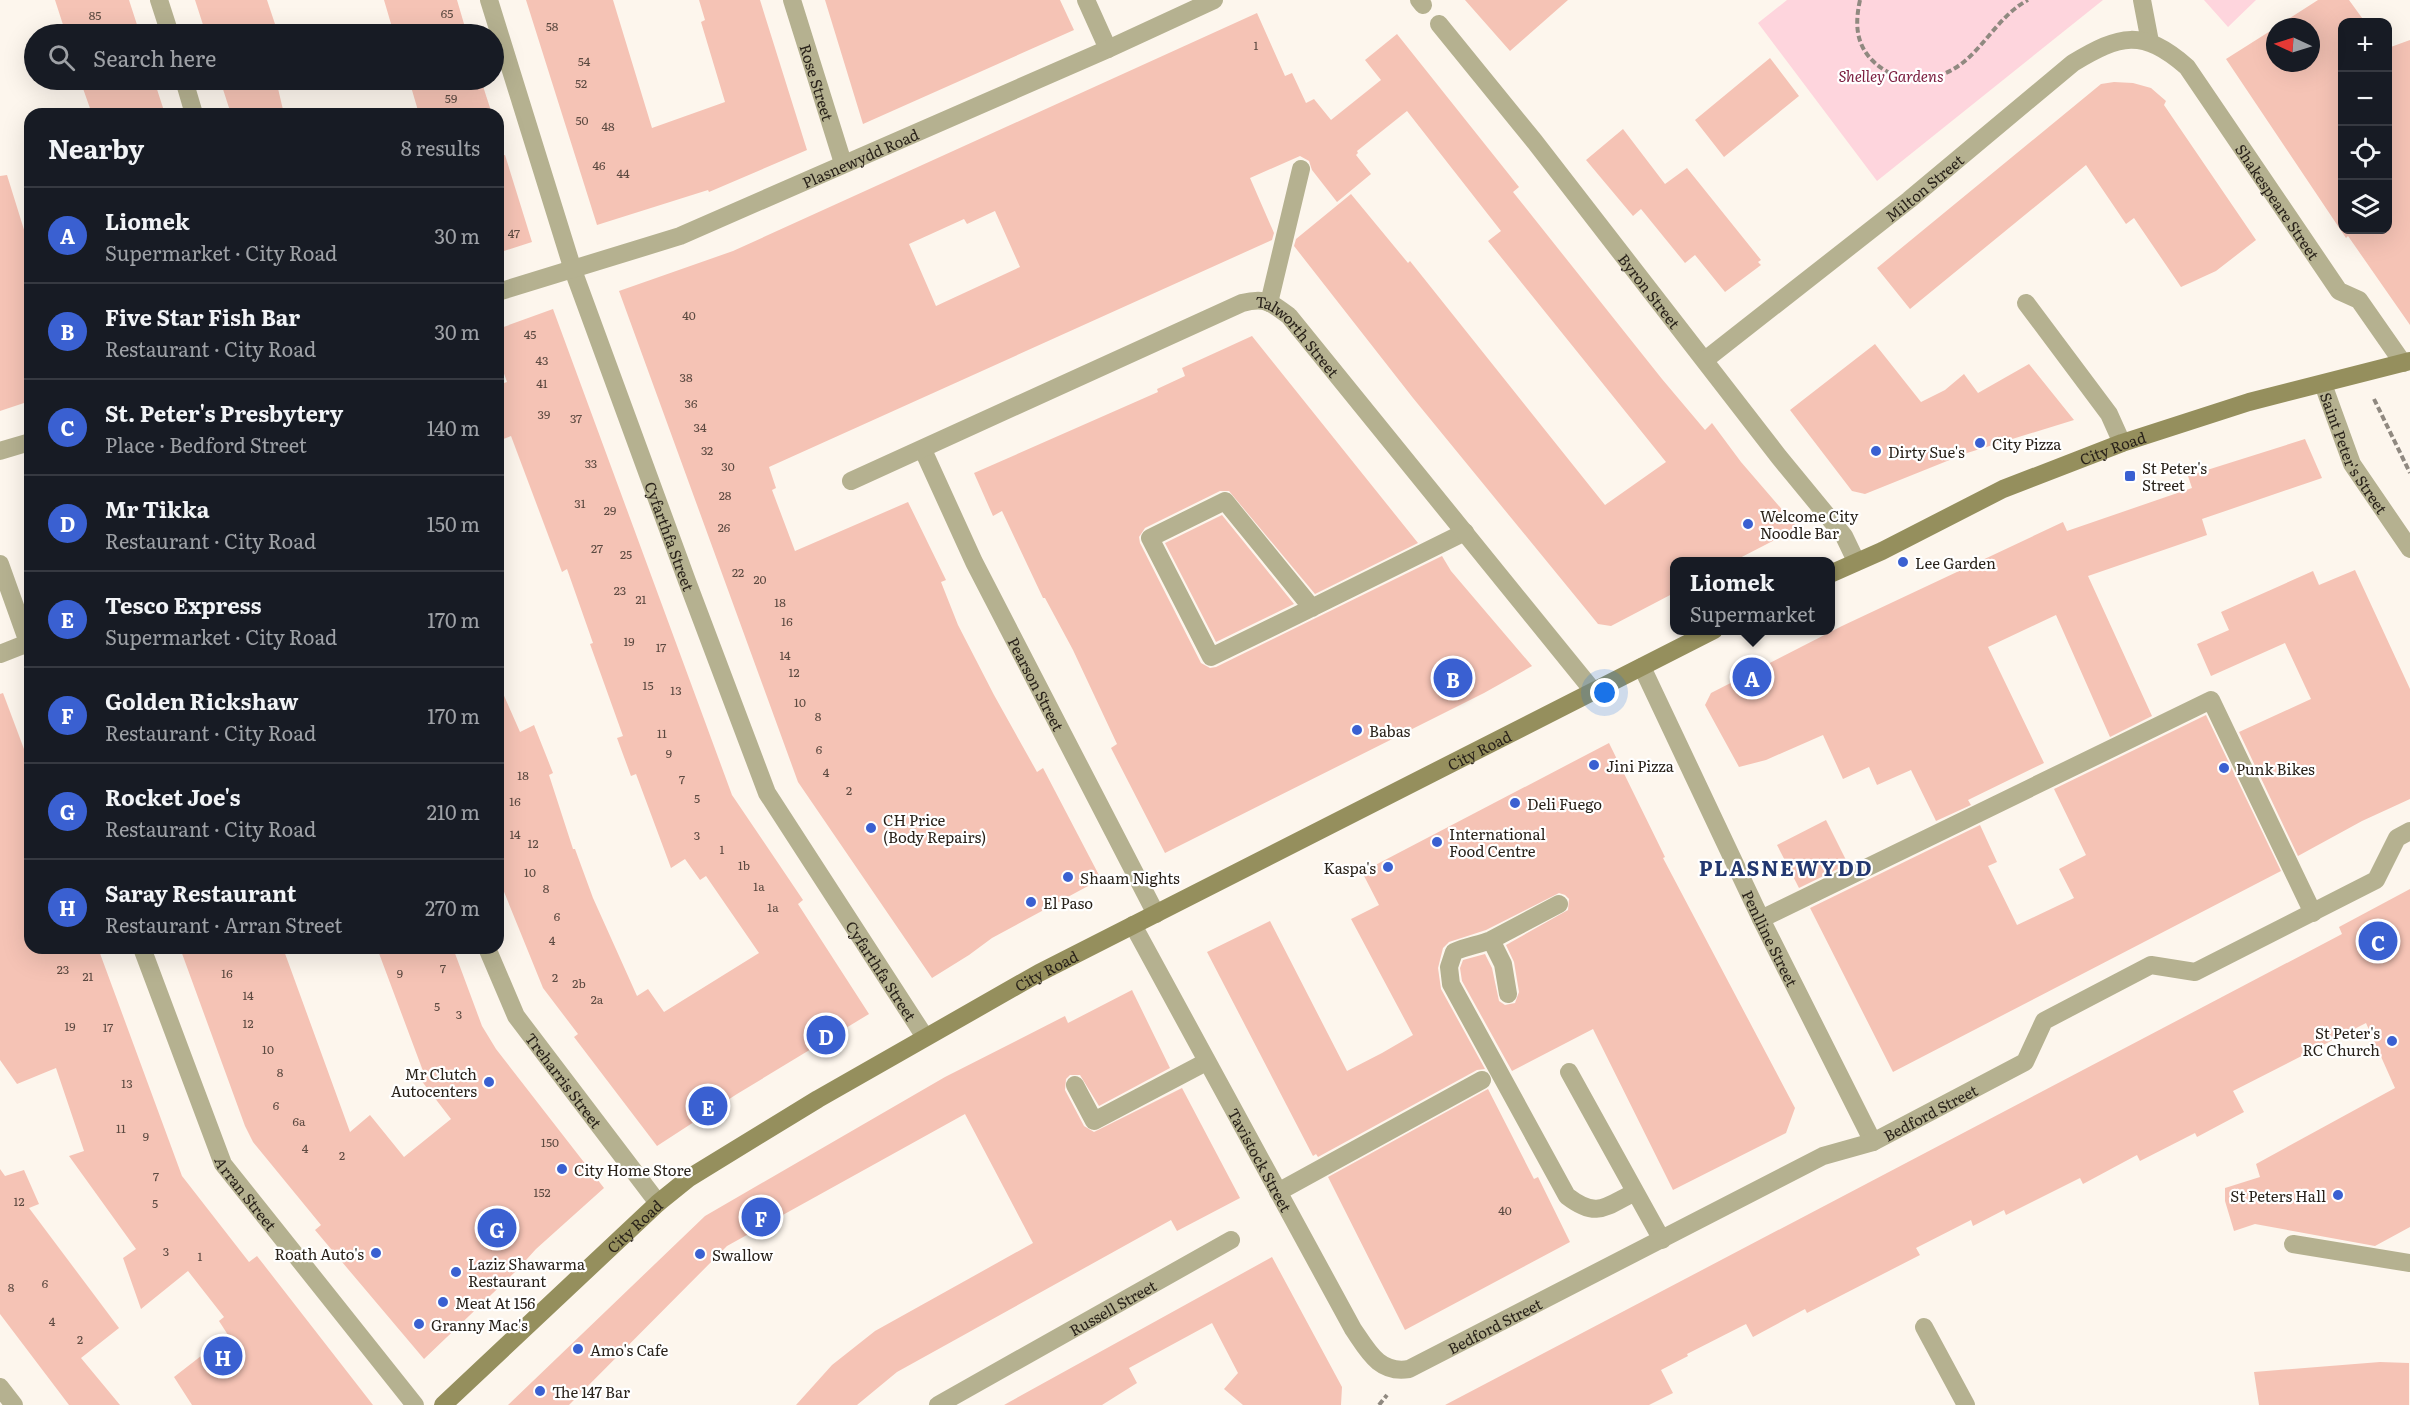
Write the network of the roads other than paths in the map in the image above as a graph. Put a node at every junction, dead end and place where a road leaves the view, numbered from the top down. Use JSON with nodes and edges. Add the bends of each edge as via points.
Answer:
{"nodes":[{"id":1,"x":159,"y":0,"type":"edge"},
{"id":2,"x":489,"y":0,"type":"edge"},
{"id":3,"x":792,"y":0,"type":"edge"},
{"id":4,"x":1086,"y":0,"type":"edge"},
{"id":5,"x":1214,"y":0,"type":"edge"},
{"id":6,"x":2142,"y":0,"type":"edge"},
{"id":7,"x":167,"y":24,"type":"edge"},
{"id":8,"x":496,"y":24,"type":"edge"},
{"id":9,"x":1439,"y":24,"type":"dead end"},
{"id":10,"x":2150,"y":42,"type":"junction"},
{"id":11,"x":504,"y":48,"type":"edge"},
{"id":12,"x":1108,"y":49,"type":"junction"},
{"id":13,"x":187,"y":90,"type":"edge"},
{"id":14,"x":192,"y":108,"type":"edge"},
{"id":15,"x":843,"y":163,"type":"junction"},
{"id":16,"x":1301,"y":170,"type":"dead end"},
{"id":17,"x":573,"y":270,"type":"junction"},
{"id":18,"x":504,"y":290,"type":"edge"},
{"id":19,"x":1269,"y":303,"type":"junction"},
{"id":20,"x":2026,"y":303,"type":"dead end"},
{"id":21,"x":1705,"y":360,"type":"junction"},
{"id":22,"x":2407,"y":362,"type":"edge"},
{"id":23,"x":2323,"y":384,"type":"junction"},
{"id":24,"x":2122,"y":443,"type":"junction"},
{"id":25,"x":24,"y":444,"type":"edge"},
{"id":26,"x":923,"y":450,"type":"junction"},
{"id":27,"x":0,"y":451,"type":"edge"},
{"id":28,"x":851,"y":481,"type":"dead end"},
{"id":29,"x":1465,"y":532,"type":"junction"},
{"id":30,"x":2410,"y":549,"type":"edge"},
{"id":31,"x":1856,"y":561,"type":"junction"},
{"id":32,"x":0,"y":564,"type":"edge"},
{"id":33,"x":1835,"y":572,"type":"edge"},
{"id":34,"x":1312,"y":608,"type":"junction"},
{"id":35,"x":24,"y":632,"type":"edge"},
{"id":36,"x":1704,"y":635,"type":"edge"},
{"id":37,"x":24,"y":647,"type":"edge"},
{"id":38,"x":0,"y":654,"type":"edge"},
{"id":39,"x":1642,"y":667,"type":"junction"},
{"id":40,"x":1594,"y":692,"type":"junction"},
{"id":41,"x":2410,"y":831,"type":"edge"},
{"id":42,"x":1559,"y":904,"type":"dead end"},
{"id":43,"x":2313,"y":913,"type":"junction"},
{"id":44,"x":1156,"y":914,"type":"junction"},
{"id":45,"x":1761,"y":919,"type":"junction"},
{"id":46,"x":1133,"y":925,"type":"junction"},
{"id":47,"x":1491,"y":940,"type":"junction"},
{"id":48,"x":144,"y":954,"type":"edge"},
{"id":49,"x":490,"y":954,"type":"edge"},
{"id":50,"x":1508,"y":994,"type":"dead end"},
{"id":51,"x":925,"y":1037,"type":"junction"},
{"id":52,"x":1206,"y":1062,"type":"junction"},
{"id":53,"x":1569,"y":1072,"type":"dead end"},
{"id":54,"x":1482,"y":1080,"type":"dead end"},
{"id":55,"x":1075,"y":1085,"type":"dead end"},
{"id":56,"x":1873,"y":1142,"type":"junction"},
{"id":57,"x":1278,"y":1192,"type":"junction"},
{"id":58,"x":1635,"y":1192,"type":"junction"},
{"id":59,"x":658,"y":1203,"type":"junction"},
{"id":60,"x":1662,"y":1239,"type":"junction"},
{"id":61,"x":1231,"y":1240,"type":"dead end"},
{"id":62,"x":2293,"y":1244,"type":"dead end"},
{"id":63,"x":2410,"y":1263,"type":"edge"},
{"id":64,"x":1924,"y":1327,"type":"dead end"},
{"id":65,"x":1409,"y":1370,"type":"joint"},
{"id":66,"x":0,"y":1386,"type":"edge"},
{"id":67,"x":14,"y":1405,"type":"edge"},
{"id":68,"x":415,"y":1405,"type":"edge"},
{"id":69,"x":443,"y":1405,"type":"edge"},
{"id":70,"x":938,"y":1405,"type":"edge"},
{"id":71,"x":1966,"y":1405,"type":"edge"}],
"edges":[{"from":1,"to":7,"type":"street"},
{"from":2,"to":8,"type":"street","name":"Cyfarthfa Street"},
{"from":3,"to":15,"type":"street","name":"Rose Street"},
{"from":4,"to":12,"type":"street"},
{"from":5,"to":12,"type":"street","name":"Plasnewydd Road"},
{"from":6,"to":10,"type":"street"},
{"from":9,"to":21,"type":"street","name":"Byron Street"},
{"from":10,"to":21,"type":"street","name":"Milton Street","via":[[2123,39],[2073,63],[1909,200]]},
{"from":10,"to":22,"type":"street","name":"Shakespeare Street","via":[[2168,50],[2187,67],[2339,291],[2359,300]]},
{"from":11,"to":17,"type":"street","name":"Cyfarthfa Street"},
{"from":12,"to":15,"type":"street","name":"Plasnewydd Road"},
{"from":13,"to":14,"type":"street"},
{"from":15,"to":17,"type":"street","name":"Plasnewydd Road","via":[[680,236]]},
{"from":16,"to":19,"type":"street"},
{"from":17,"to":18,"type":"street","name":"Plasnewydd Road"},
{"from":17,"to":51,"type":"street","name":"Cyfarthfa Street","via":[[767,793]]},
{"from":19,"to":26,"type":"street","name":"Talworth Street","via":[[1258,299],[1242,303]]},
{"from":19,"to":29,"type":"street","name":"Talworth Street","via":[[1289,316]]},
{"from":20,"to":24,"type":"street","via":[[2109,414]]},
{"from":21,"to":31,"type":"street","name":"Byron Street","via":[[1844,536]]},
{"from":22,"to":23,"type":"main road","name":"City Road"},
{"from":23,"to":24,"type":"main road","name":"City Road","via":[[2249,402]]},
{"from":23,"to":30,"type":"street","name":"Saint Peter's Street","via":[[2352,464]]},
{"from":24,"to":31,"type":"main road","name":"City Road","via":[[2003,489]]},
{"from":25,"to":27,"type":"street"},
{"from":26,"to":28,"type":"street","name":"Talworth Street"},
{"from":26,"to":44,"type":"street","name":"Pearson Street","via":[[974,562]]},
{"from":29,"to":34,"type":"street"},
{"from":29,"to":40,"type":"street","name":"Talworth Street"},
{"from":31,"to":33,"type":"main road","name":"City Road"},
{"from":32,"to":35,"type":"street"},
{"from":34,"to":34,"type":"street","via":[[1211,657],[1150,538],[1225,501]]},
{"from":36,"to":39,"type":"main road","name":"City Road"},
{"from":37,"to":38,"type":"street"},
{"from":39,"to":40,"type":"main road","name":"City Road"},
{"from":39,"to":45,"type":"street","name":"Penlline Street"},
{"from":40,"to":44,"type":"main road","name":"City Road"},
{"from":41,"to":43,"type":"street","name":"Bedford Street","via":[[2397,838],[2376,880]]},
{"from":42,"to":47,"type":"street"},
{"from":43,"to":45,"type":"street","via":[[2211,700]]},
{"from":43,"to":56,"type":"street","name":"Bedford Street","via":[[2195,972],[2151,965],[2044,1021],[2025,1062]]},
{"from":44,"to":46,"type":"main road","name":"City Road"},
{"from":45,"to":56,"type":"street","name":"Penlline Street"},
{"from":46,"to":51,"type":"main road","name":"City Road"},
{"from":46,"to":52,"type":"street","name":"Tavistock Street"},
{"from":47,"to":50,"type":"street","via":[[1503,964]]},
{"from":47,"to":58,"type":"street","via":[[1454,952],[1449,967],[1451,984],[1567,1196],[1594,1210]]},
{"from":48,"to":68,"type":"street","name":"Arran Street","via":[[223,1164]]},
{"from":49,"to":59,"type":"street","name":"Treharris Street","via":[[516,1017]]},
{"from":51,"to":59,"type":"main road","name":"City Road","via":[[724,1155]]},
{"from":52,"to":55,"type":"street","via":[[1094,1121]]},
{"from":52,"to":57,"type":"street","name":"Tavistock Street"},
{"from":53,"to":58,"type":"street"},
{"from":54,"to":57,"type":"street"},
{"from":56,"to":60,"type":"street","name":"Bedford Street","via":[[1822,1156]]},
{"from":57,"to":65,"type":"street","name":"Tavistock Street","via":[[1363,1344],[1383,1367]]},
{"from":58,"to":60,"type":"street"},
{"from":59,"to":69,"type":"main road","name":"City Road"},
{"from":60,"to":65,"type":"street","name":"Bedford Street"},
{"from":61,"to":70,"type":"street","name":"Russell Street"},
{"from":62,"to":63,"type":"street"},
{"from":64,"to":71,"type":"street"},
{"from":66,"to":67,"type":"street"}]}
